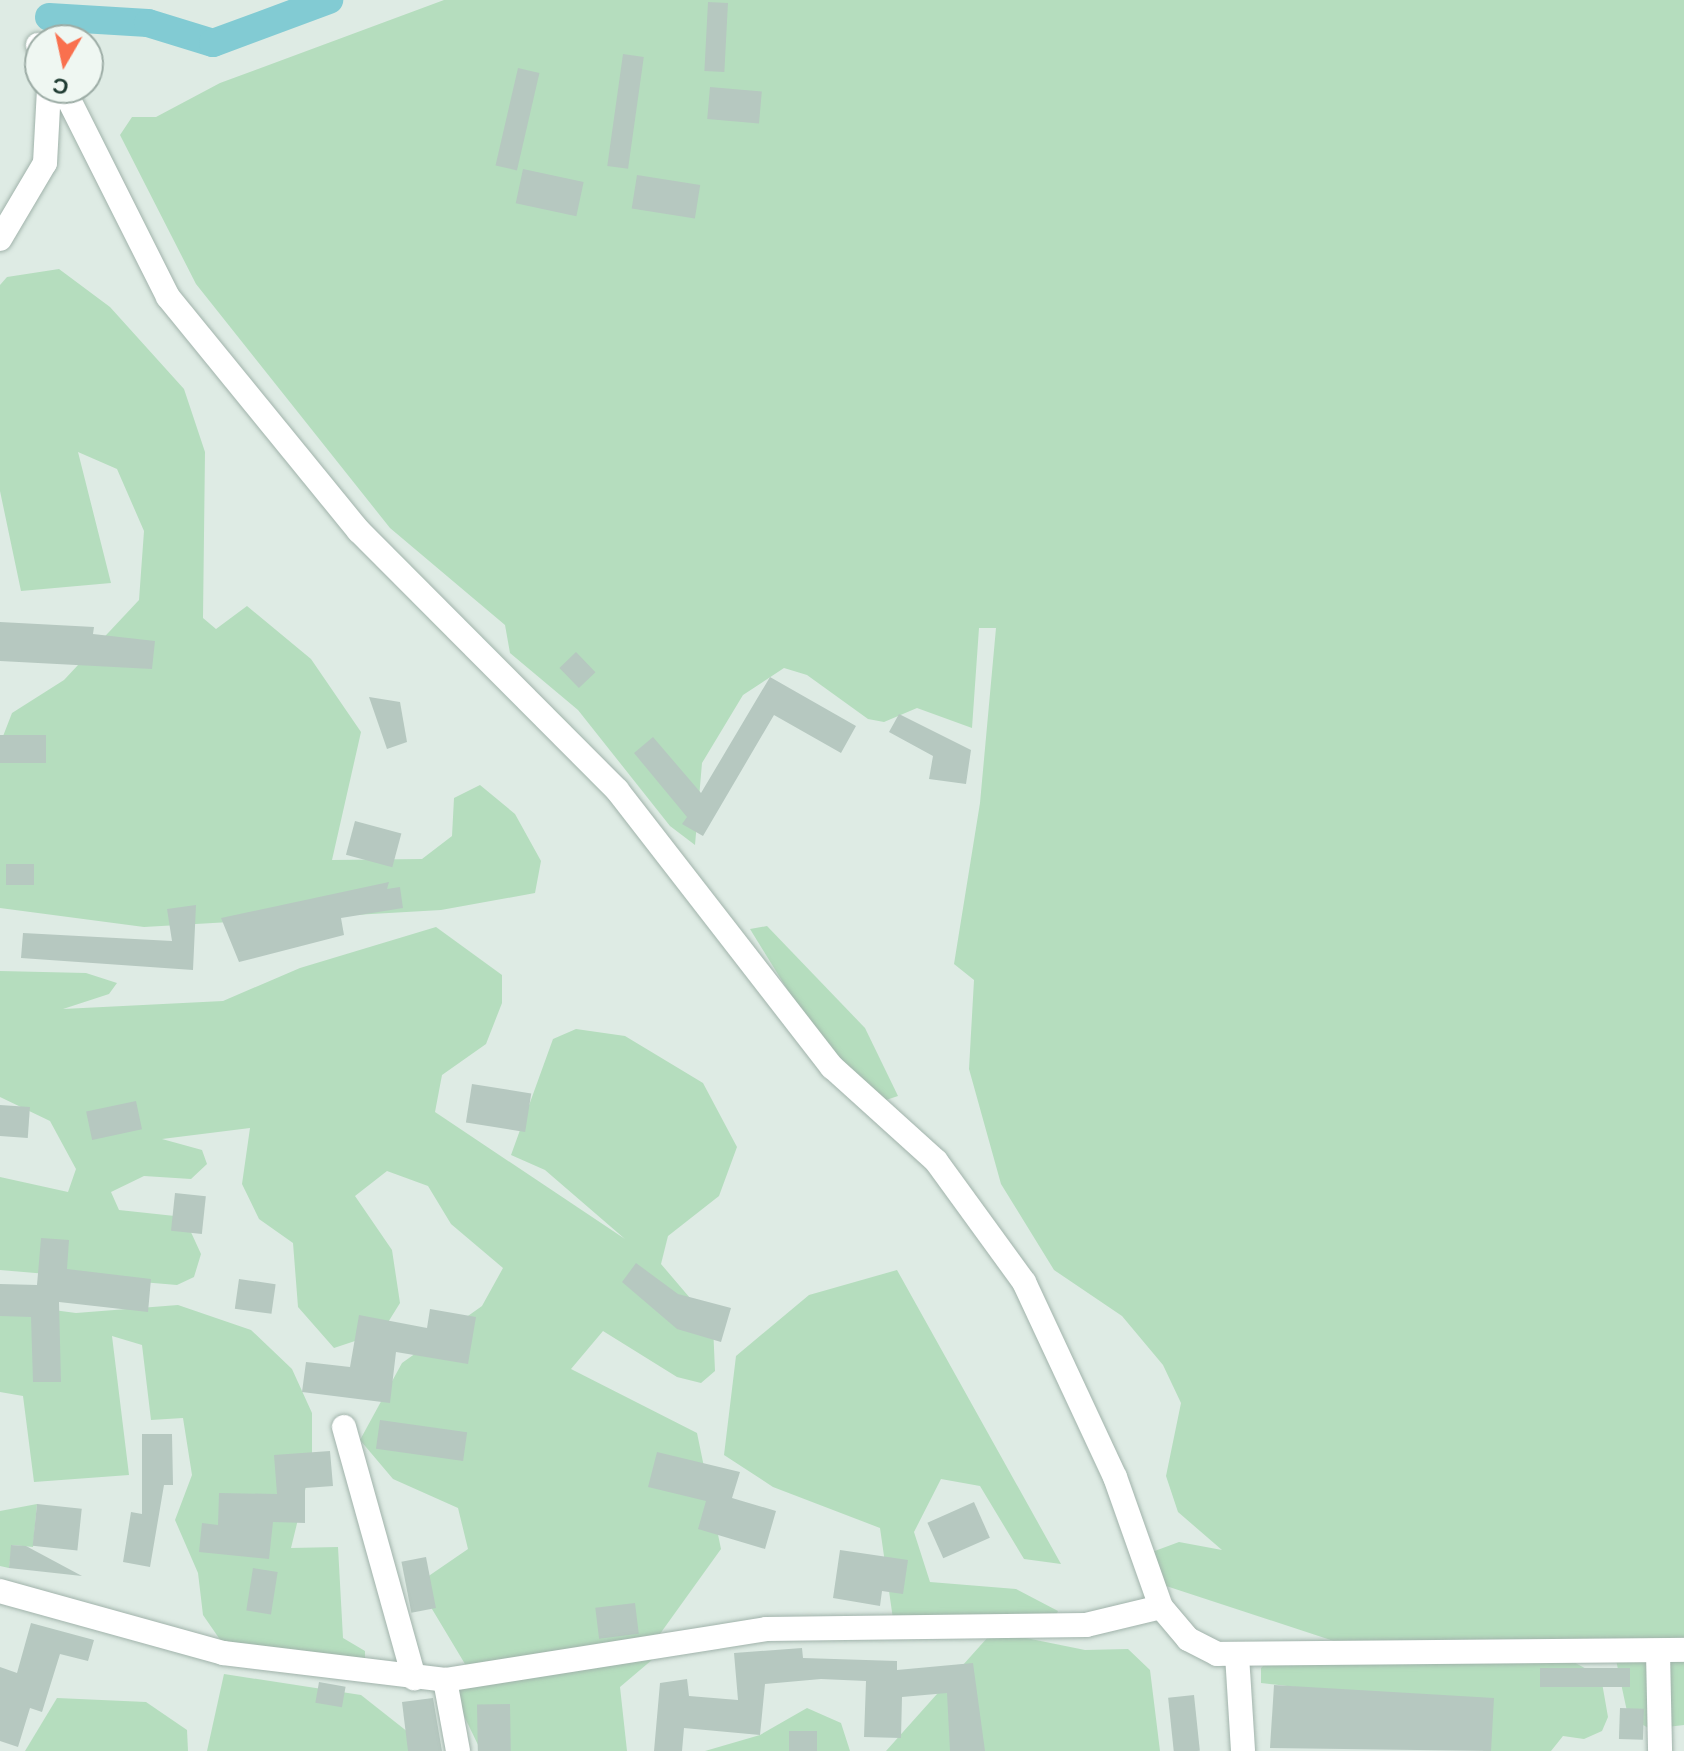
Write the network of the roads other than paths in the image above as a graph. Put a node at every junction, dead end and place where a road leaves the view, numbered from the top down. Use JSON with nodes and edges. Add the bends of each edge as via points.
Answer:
{"nodes":[{"id":1,"x":48,"y":104,"type":"edge"},
{"id":2,"x":71,"y":104,"type":"edge"},
{"id":3,"x":0,"y":239,"type":"edge"},
{"id":4,"x":344,"y":1427,"type":"dead end"},
{"id":5,"x":0,"y":1591,"type":"edge"},
{"id":6,"x":1161,"y":1607,"type":"junction"},
{"id":7,"x":1684,"y":1650,"type":"edge"},
{"id":8,"x":1658,"y":1652,"type":"junction"},
{"id":9,"x":1237,"y":1655,"type":"junction"},
{"id":10,"x":414,"y":1678,"type":"junction"},
{"id":11,"x":445,"y":1680,"type":"junction"},
{"id":12,"x":458,"y":1751,"type":"edge"},
{"id":13,"x":1243,"y":1751,"type":"edge"},
{"id":14,"x":1660,"y":1751,"type":"edge"}],
"edges":[{"from":1,"to":3,"type":"street","via":[[45,163]]},
{"from":2,"to":6,"type":"street","via":[[168,297],[359,531],[617,790],[832,1067],[945,1173],[1024,1282],[1115,1477]]},
{"from":4,"to":10,"type":"street"},
{"from":5,"to":10,"type":"street","via":[[223,1653]]},
{"from":6,"to":9,"type":"street","via":[[1203,1649]]},
{"from":6,"to":11,"type":"street","via":[[1086,1625],[766,1629]]},
{"from":7,"to":8,"type":"street"},
{"from":8,"to":9,"type":"street"},
{"from":8,"to":14,"type":"street"},
{"from":9,"to":13,"type":"street"},
{"from":10,"to":11,"type":"street"},
{"from":11,"to":12,"type":"street"}]}
